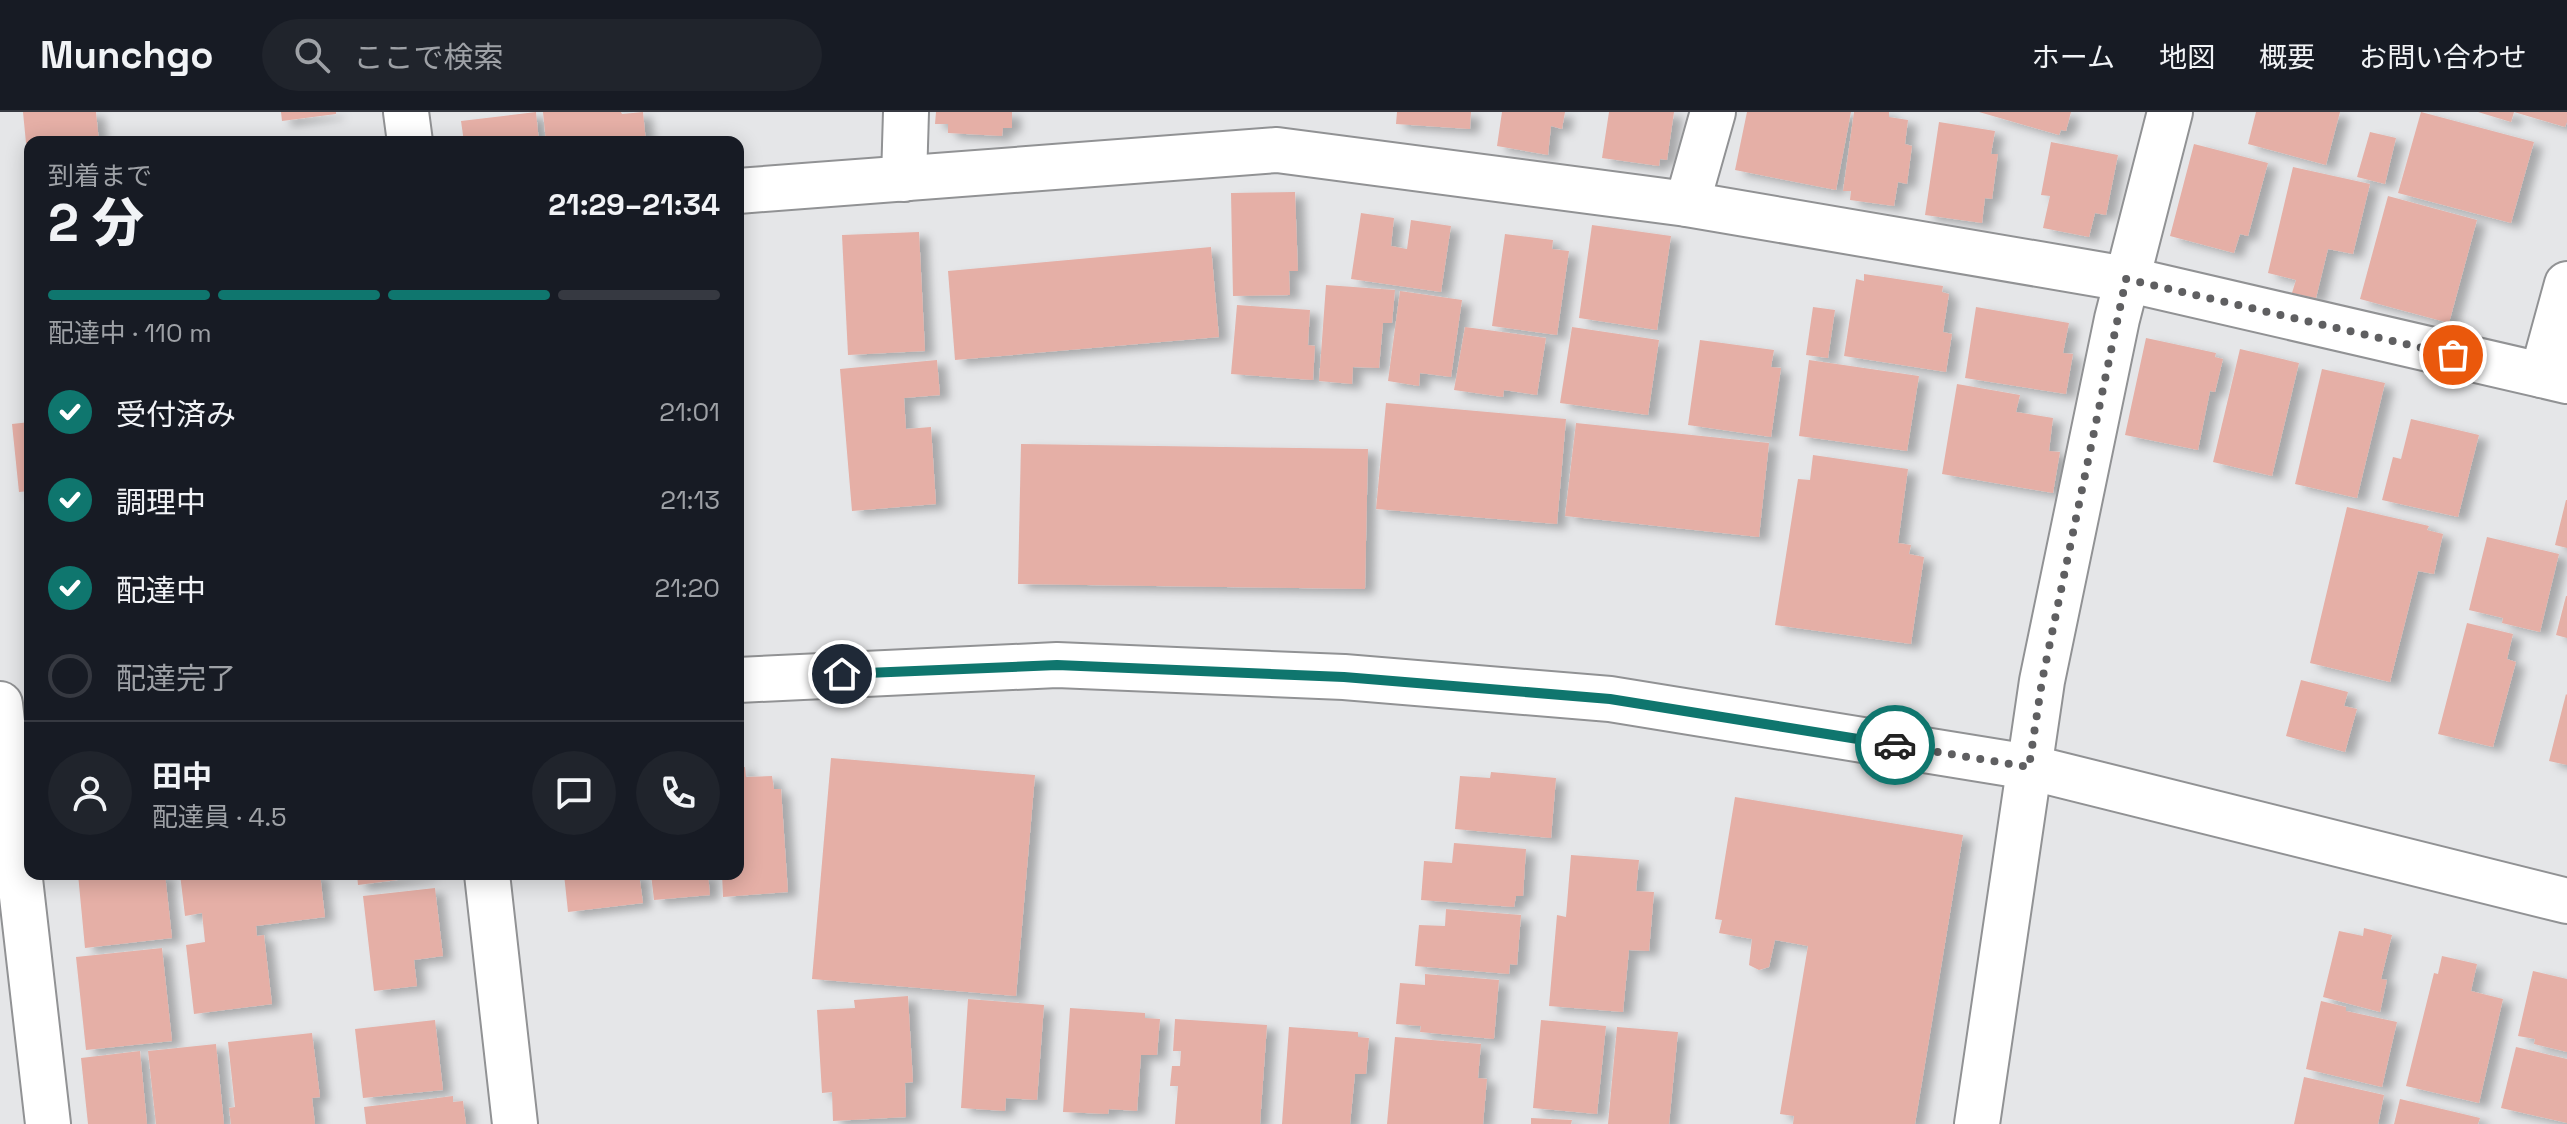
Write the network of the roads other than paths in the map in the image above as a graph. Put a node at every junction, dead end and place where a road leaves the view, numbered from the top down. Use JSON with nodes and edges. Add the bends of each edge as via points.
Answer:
{"nodes":[{"id":1,"x":406,"y":112,"type":"edge"},
{"id":2,"x":906,"y":112,"type":"edge"},
{"id":3,"x":1713,"y":112,"type":"edge"},
{"id":4,"x":2170,"y":112,"type":"edge"},
{"id":5,"x":409,"y":136,"type":"edge"},
{"id":6,"x":904,"y":179,"type":"junction"},
{"id":7,"x":744,"y":191,"type":"edge"},
{"id":8,"x":1687,"y":204,"type":"junction"},
{"id":9,"x":2126,"y":279,"type":"junction"},
{"id":10,"x":2567,"y":284,"type":"edge"},
{"id":11,"x":2554,"y":378,"type":"edge"},
{"id":12,"x":744,"y":680,"type":"edge"},
{"id":13,"x":0,"y":704,"type":"edge"},
{"id":14,"x":12,"y":753,"type":"edge"},
{"id":15,"x":2029,"y":767,"type":"junction"},
{"id":16,"x":24,"y":877,"type":"edge"},
{"id":17,"x":24,"y":880,"type":"edge"},
{"id":18,"x":488,"y":880,"type":"edge"},
{"id":19,"x":2567,"y":901,"type":"edge"},
{"id":20,"x":48,"y":1124,"type":"edge"},
{"id":21,"x":515,"y":1124,"type":"edge"},
{"id":22,"x":1977,"y":1124,"type":"edge"}],
"edges":[{"from":1,"to":5,"type":"street"},
{"from":2,"to":6,"type":"street"},
{"from":3,"to":8,"type":"street"},
{"from":4,"to":9,"type":"street"},
{"from":6,"to":7,"type":"street"},
{"from":6,"to":8,"type":"street","via":[[1277,150]]},
{"from":8,"to":9,"type":"street"},
{"from":9,"to":11,"type":"street"},
{"from":9,"to":15,"type":"street","via":[[2042,681]]},
{"from":10,"to":11,"type":"street"},
{"from":12,"to":15,"type":"street","via":[[1057,665],[1344,677],[1610,699]]},
{"from":13,"to":14,"type":"street"},
{"from":14,"to":16,"type":"street"},
{"from":15,"to":19,"type":"street"},
{"from":15,"to":22,"type":"street"},
{"from":17,"to":20,"type":"street"},
{"from":18,"to":21,"type":"street"}]}
